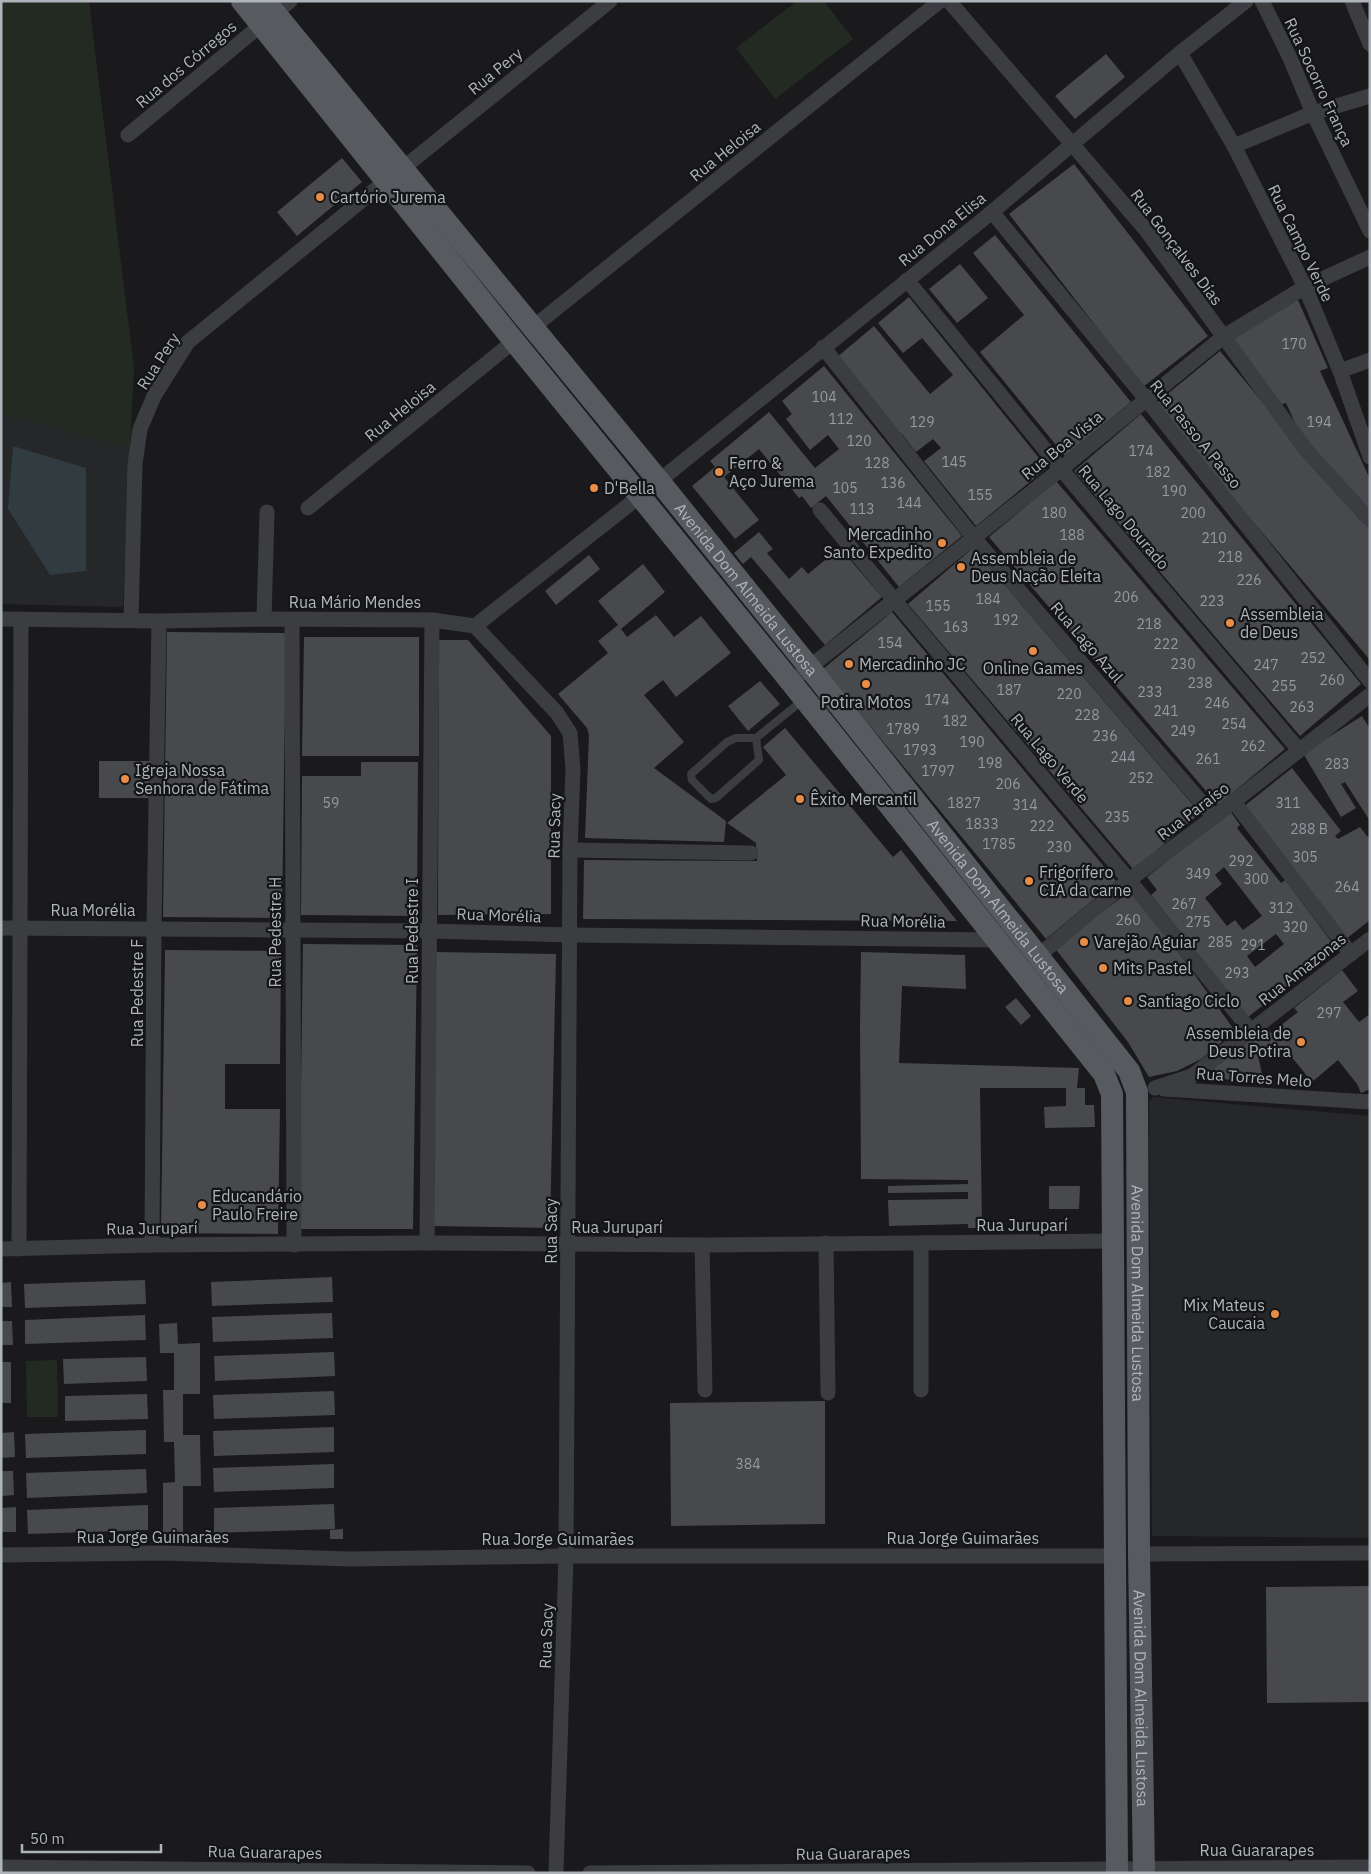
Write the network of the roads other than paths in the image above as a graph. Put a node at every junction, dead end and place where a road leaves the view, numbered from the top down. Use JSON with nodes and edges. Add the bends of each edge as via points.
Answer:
{"nodes":[{"id":1,"x":242,"y":1,"type":"edge"},
{"id":2,"x":610,"y":1,"type":"edge"},
{"id":3,"x":940,"y":1,"type":"edge"},
{"id":4,"x":949,"y":1,"type":"edge"},
{"id":5,"x":1246,"y":1,"type":"edge"},
{"id":6,"x":1262,"y":1,"type":"edge"},
{"id":7,"x":1352,"y":1,"type":"edge"},
{"id":8,"x":273,"y":10,"type":"edge"},
{"id":9,"x":1370,"y":44,"type":"edge"},
{"id":10,"x":1180,"y":53,"type":"junction"},
{"id":11,"x":1370,"y":96,"type":"edge"},
{"id":12,"x":1313,"y":113,"type":"junction"},
{"id":13,"x":128,"y":135,"type":"dead end"},
{"id":14,"x":1072,"y":143,"type":"junction"},
{"id":15,"x":1234,"y":146,"type":"junction"},
{"id":16,"x":394,"y":174,"type":"junction"},
{"id":17,"x":992,"y":212,"type":"junction"},
{"id":18,"x":1370,"y":230,"type":"edge"},
{"id":19,"x":1370,"y":257,"type":"edge"},
{"id":20,"x":907,"y":280,"type":"junction"},
{"id":21,"x":1305,"y":286,"type":"junction"},
{"id":22,"x":523,"y":334,"type":"junction"},
{"id":23,"x":1223,"y":336,"type":"junction"},
{"id":24,"x":822,"y":348,"type":"junction"},
{"id":25,"x":1370,"y":360,"type":"edge"},
{"id":26,"x":1340,"y":371,"type":"junction"},
{"id":27,"x":1146,"y":399,"type":"junction"},
{"id":28,"x":1370,"y":458,"type":"edge"},
{"id":29,"x":1061,"y":469,"type":"junction"},
{"id":30,"x":659,"y":481,"type":"junction"},
{"id":31,"x":641,"y":495,"type":"junction"},
{"id":32,"x":308,"y":508,"type":"dead end"},
{"id":33,"x":820,"y":510,"type":"dead end"},
{"id":34,"x":267,"y":512,"type":"dead end"},
{"id":35,"x":1370,"y":520,"type":"edge"},
{"id":36,"x":974,"y":538,"type":"junction"},
{"id":37,"x":895,"y":601,"type":"junction"},
{"id":38,"x":1,"y":618,"type":"edge"},
{"id":39,"x":21,"y":619,"type":"junction"},
{"id":40,"x":264,"y":619,"type":"junction"},
{"id":41,"x":292,"y":619,"type":"junction"},
{"id":42,"x":131,"y":620,"type":"junction"},
{"id":43,"x":159,"y":620,"type":"junction"},
{"id":44,"x":432,"y":620,"type":"junction"},
{"id":45,"x":475,"y":626,"type":"junction"},
{"id":46,"x":809,"y":667,"type":"junction"},
{"id":47,"x":1370,"y":680,"type":"edge"},
{"id":48,"x":798,"y":690,"type":"junction"},
{"id":49,"x":1370,"y":695,"type":"edge"},
{"id":50,"x":756,"y":738,"type":"junction"},
{"id":51,"x":1299,"y":750,"type":"junction"},
{"id":52,"x":1234,"y":802,"type":"junction"},
{"id":53,"x":1214,"y":816,"type":"junction"},
{"id":54,"x":570,"y":850,"type":"junction"},
{"id":55,"x":751,"y":853,"type":"dead end"},
{"id":56,"x":1130,"y":880,"type":"junction"},
{"id":57,"x":983,"y":886,"type":"junction"},
{"id":58,"x":964,"y":899,"type":"junction"},
{"id":59,"x":1,"y":928,"type":"edge"},
{"id":60,"x":20,"y":928,"type":"junction"},
{"id":61,"x":154,"y":928,"type":"junction"},
{"id":62,"x":293,"y":930,"type":"junction"},
{"id":63,"x":430,"y":931,"type":"junction"},
{"id":64,"x":571,"y":935,"type":"junction"},
{"id":65,"x":1370,"y":938,"type":"edge"},
{"id":66,"x":995,"y":940,"type":"junction"},
{"id":67,"x":1351,"y":954,"type":"junction"},
{"id":68,"x":1038,"y":956,"type":"junction"},
{"id":69,"x":1251,"y":1031,"type":"junction"},
{"id":70,"x":1146,"y":1090,"type":"junction"},
{"id":71,"x":1370,"y":1102,"type":"edge"},
{"id":72,"x":1113,"y":1241,"type":"junction"},
{"id":73,"x":427,"y":1243,"type":"junction"},
{"id":74,"x":826,"y":1243,"type":"junction"},
{"id":75,"x":921,"y":1243,"type":"junction"},
{"id":76,"x":294,"y":1244,"type":"junction"},
{"id":77,"x":568,"y":1244,"type":"junction"},
{"id":78,"x":152,"y":1245,"type":"junction"},
{"id":79,"x":702,"y":1245,"type":"junction"},
{"id":80,"x":1,"y":1249,"type":"edge"},
{"id":81,"x":19,"y":1249,"type":"junction"},
{"id":82,"x":705,"y":1390,"type":"dead end"},
{"id":83,"x":921,"y":1390,"type":"dead end"},
{"id":84,"x":828,"y":1393,"type":"dead end"},
{"id":85,"x":1370,"y":1553,"type":"edge"},
{"id":86,"x":1139,"y":1554,"type":"junction"},
{"id":87,"x":1,"y":1555,"type":"edge"},
{"id":88,"x":566,"y":1556,"type":"junction"},
{"id":89,"x":1116,"y":1556,"type":"junction"},
{"id":90,"x":1116,"y":1626,"type":"junction"},
{"id":91,"x":1140,"y":1629,"type":"junction"},
{"id":92,"x":1,"y":1867,"type":"edge"},
{"id":93,"x":1370,"y":1867,"type":"edge"},
{"id":94,"x":1117,"y":1870,"type":"edge"},
{"id":95,"x":1144,"y":1870,"type":"edge"},
{"id":96,"x":528,"y":1873,"type":"edge"},
{"id":97,"x":556,"y":1873,"type":"edge"},
{"id":98,"x":590,"y":1873,"type":"edge"}],
"edges":[{"from":1,"to":8,"type":"main road","name":"Avenida Dom Almeida Lustosa"},
{"from":2,"to":16,"type":"street","name":"Rua Pery"},
{"from":3,"to":22,"type":"street","name":"Rua Heloisa"},
{"from":4,"to":14,"type":"street","name":"Rua Gonçalves Días"},
{"from":5,"to":10,"type":"street","name":"Rua Dona Elisa"},
{"from":6,"to":12,"type":"street","name":"Rua Socorro França"},
{"from":7,"to":9,"type":"street"},
{"from":8,"to":13,"type":"street","name":"Rua dos Córregos"},
{"from":8,"to":16,"type":"main road","name":"Avenida Dom Almeida Lustosa"},
{"from":10,"to":14,"type":"street","name":"Rua Dona Elisa"},
{"from":10,"to":15,"type":"street","name":"Rua Campo Verde"},
{"from":11,"to":12,"type":"street"},
{"from":12,"to":15,"type":"street"},
{"from":12,"to":18,"type":"street","name":"Rua Socorro França"},
{"from":14,"to":17,"type":"street","name":"Rua Dona Elisa"},
{"from":14,"to":23,"type":"street","name":"Rua Gonçalves Días","via":[[1146,230]]},
{"from":15,"to":21,"type":"street","name":"Rua Campo Verde"},
{"from":16,"to":22,"type":"main road","name":"Avenida Dom Almeida Lustosa"},
{"from":16,"to":42,"type":"street","name":"Rua Pery","via":[[188,342],[154,396],[140,429],[135,464]]},
{"from":17,"to":20,"type":"street","name":"Rua Dona Elisa"},
{"from":17,"to":27,"type":"street","name":"Rua Passo A Passo"},
{"from":19,"to":21,"type":"street","name":"Rua Boa Vista"},
{"from":20,"to":24,"type":"street","name":"Rua Dona Elisa"},
{"from":20,"to":29,"type":"street","name":"Rua Lago Dourado"},
{"from":21,"to":23,"type":"street","name":"Rua Boa Vista"},
{"from":21,"to":26,"type":"street","name":"Rua Campo Verde"},
{"from":22,"to":30,"type":"main road","name":"Avenida Dom Almeida Lustosa"},
{"from":22,"to":31,"type":"main road","name":"Avenida Dom Almeida Lustosa"},
{"from":22,"to":32,"type":"street","name":"Rua Heloisa"},
{"from":23,"to":27,"type":"street","name":"Rua Boa Vista"},
{"from":23,"to":35,"type":"street","name":"Rua Gonçalves Días","via":[[1306,450]]},
{"from":24,"to":30,"type":"street","name":"Rua Dona Elisa"},
{"from":24,"to":36,"type":"street","name":"Rua Lago Azul"},
{"from":25,"to":26,"type":"street"},
{"from":26,"to":28,"type":"street","name":"Rua Campo Verde"},
{"from":27,"to":29,"type":"street","name":"Rua Boa Vista"},
{"from":27,"to":47,"type":"street","name":"Rua Passo A Passo"},
{"from":29,"to":36,"type":"street","name":"Rua Boa Vista"},
{"from":29,"to":51,"type":"street","name":"Rua Lago Dourado"},
{"from":30,"to":31,"type":"street"},
{"from":30,"to":46,"type":"main road","name":"Avenida Dom Almeida Lustosa"},
{"from":31,"to":45,"type":"street"},
{"from":31,"to":48,"type":"main road","name":"Avenida Dom Almeida Lustosa"},
{"from":33,"to":37,"type":"street","name":"Rua Lago Verde"},
{"from":34,"to":40,"type":"street"},
{"from":36,"to":37,"type":"street","name":"Rua Boa Vista"},
{"from":36,"to":53,"type":"street","name":"Rua Lago Azul"},
{"from":37,"to":46,"type":"street","name":"Rua Boa Vista"},
{"from":37,"to":56,"type":"street","name":"Rua Lago Verde"},
{"from":38,"to":39,"type":"street","name":"Rua Mário Mendes"},
{"from":39,"to":42,"type":"street","name":"Rua Mário Mendes"},
{"from":39,"to":60,"type":"street"},
{"from":40,"to":41,"type":"street","name":"Rua Mário Mendes"},
{"from":40,"to":43,"type":"street","name":"Rua Mário Mendes"},
{"from":41,"to":44,"type":"street","name":"Rua Mário Mendes"},
{"from":41,"to":62,"type":"street","name":"Rua Pedestre H"},
{"from":42,"to":43,"type":"street","name":"Rua Mário Mendes"},
{"from":43,"to":61,"type":"street","name":"Rua Pedestre F"},
{"from":44,"to":45,"type":"street","name":"Rua Mário Mendes"},
{"from":44,"to":63,"type":"street","name":"Rua Pedestre I"},
{"from":45,"to":54,"type":"street","name":"Rua Sacy","via":[[557,714],[570,733],[573,769]]},
{"from":46,"to":48,"type":"street","name":"Rua Boa Vista"},
{"from":46,"to":57,"type":"main road","name":"Avenida Dom Almeida Lustosa"},
{"from":48,"to":50,"type":"lane"},
{"from":48,"to":58,"type":"main road","name":"Avenida Dom Almeida Lustosa"},
{"from":49,"to":51,"type":"street","name":"Rua Paraíso"},
{"from":50,"to":50,"type":"lane","via":[[736,738],[727,742],[691,774],[692,780],[711,799],[716,798],[759,760]]},
{"from":51,"to":52,"type":"street","name":"Rua Paraíso"},
{"from":52,"to":53,"type":"street","name":"Rua Paraíso"},
{"from":52,"to":67,"type":"street"},
{"from":53,"to":56,"type":"street","name":"Rua Paraíso"},
{"from":54,"to":55,"type":"street"},
{"from":54,"to":64,"type":"street","name":"Rua Sacy"},
{"from":56,"to":68,"type":"street","name":"Rua Paraíso"},
{"from":56,"to":69,"type":"street","name":"Rua Lago Verde"},
{"from":57,"to":58,"type":"main road"},
{"from":57,"to":68,"type":"main road","name":"Avenida Dom Almeida Lustosa"},
{"from":58,"to":66,"type":"main road","name":"Avenida Dom Almeida Lustosa"},
{"from":59,"to":60,"type":"street","name":"Rua Morélia"},
{"from":60,"to":61,"type":"street","name":"Rua Morélia"},
{"from":60,"to":81,"type":"street"},
{"from":61,"to":62,"type":"street","name":"Rua Morélia"},
{"from":61,"to":78,"type":"street","name":"Rua Pedestre F"},
{"from":62,"to":63,"type":"street","name":"Rua Morélia"},
{"from":62,"to":76,"type":"street","name":"Rua Pedestre H"},
{"from":63,"to":64,"type":"street","name":"Rua Morélia"},
{"from":63,"to":73,"type":"street","name":"Rua Pedestre I"},
{"from":64,"to":66,"type":"street","name":"Rua Morélia"},
{"from":64,"to":77,"type":"street","name":"Rua Sacy"},
{"from":65,"to":67,"type":"street","name":"Rua Amazonas"},
{"from":66,"to":72,"type":"main road","name":"Avenida Dom Almeida Lustosa","via":[[1104,1074],[1112,1094]]},
{"from":67,"to":69,"type":"street","name":"Rua Amazonas"},
{"from":68,"to":70,"type":"main road","name":"Avenida Dom Almeida Lustosa"},
{"from":69,"to":70,"type":"street","name":"Rua Amazonas","via":[[1192,1076]]},
{"from":70,"to":71,"type":"street","name":"Rua Torres Melo"},
{"from":70,"to":86,"type":"main road","name":"Avenida Dom Almeida Lustosa"},
{"from":72,"to":75,"type":"street","name":"Rua Juruparí"},
{"from":72,"to":89,"type":"main road","name":"Avenida Dom Almeida Lustosa"},
{"from":73,"to":76,"type":"street","name":"Rua Juruparí"},
{"from":73,"to":77,"type":"street","name":"Rua Juruparí"},
{"from":74,"to":75,"type":"street","name":"Rua Juruparí"},
{"from":74,"to":79,"type":"street","name":"Rua Juruparí"},
{"from":74,"to":84,"type":"street"},
{"from":75,"to":83,"type":"street"},
{"from":76,"to":78,"type":"street","name":"Rua Juruparí"},
{"from":77,"to":79,"type":"street","name":"Rua Juruparí"},
{"from":77,"to":88,"type":"street","name":"Rua Sacy"},
{"from":78,"to":81,"type":"street","name":"Rua Juruparí"},
{"from":79,"to":82,"type":"street"},
{"from":80,"to":81,"type":"street","name":"Rua Juruparí"},
{"from":85,"to":86,"type":"street"},
{"from":86,"to":91,"type":"main road","name":"Avenida Dom Almeida Lustosa"},
{"from":87,"to":88,"type":"street","name":"Rua Jorge Guimarães","via":[[163,1553],[351,1559]]},
{"from":88,"to":89,"type":"street","name":"Rua Jorge Guimarães"},
{"from":88,"to":97,"type":"street","name":"Rua Sacy"},
{"from":89,"to":90,"type":"main road","name":"Avenida Dom Almeida Lustosa"},
{"from":90,"to":91,"type":"main road"},
{"from":90,"to":94,"type":"main road","name":"Avenida Dom Almeida Lustosa"},
{"from":91,"to":95,"type":"main road","name":"Avenida Dom Almeida Lustosa"},
{"from":92,"to":96,"type":"street","name":"Rua Guararapes"},
{"from":93,"to":95,"type":"street","name":"Rua Guararapes"},
{"from":94,"to":95,"type":"street","name":"Rua Guararapes"},
{"from":94,"to":98,"type":"street","name":"Rua Guararapes"}]}
